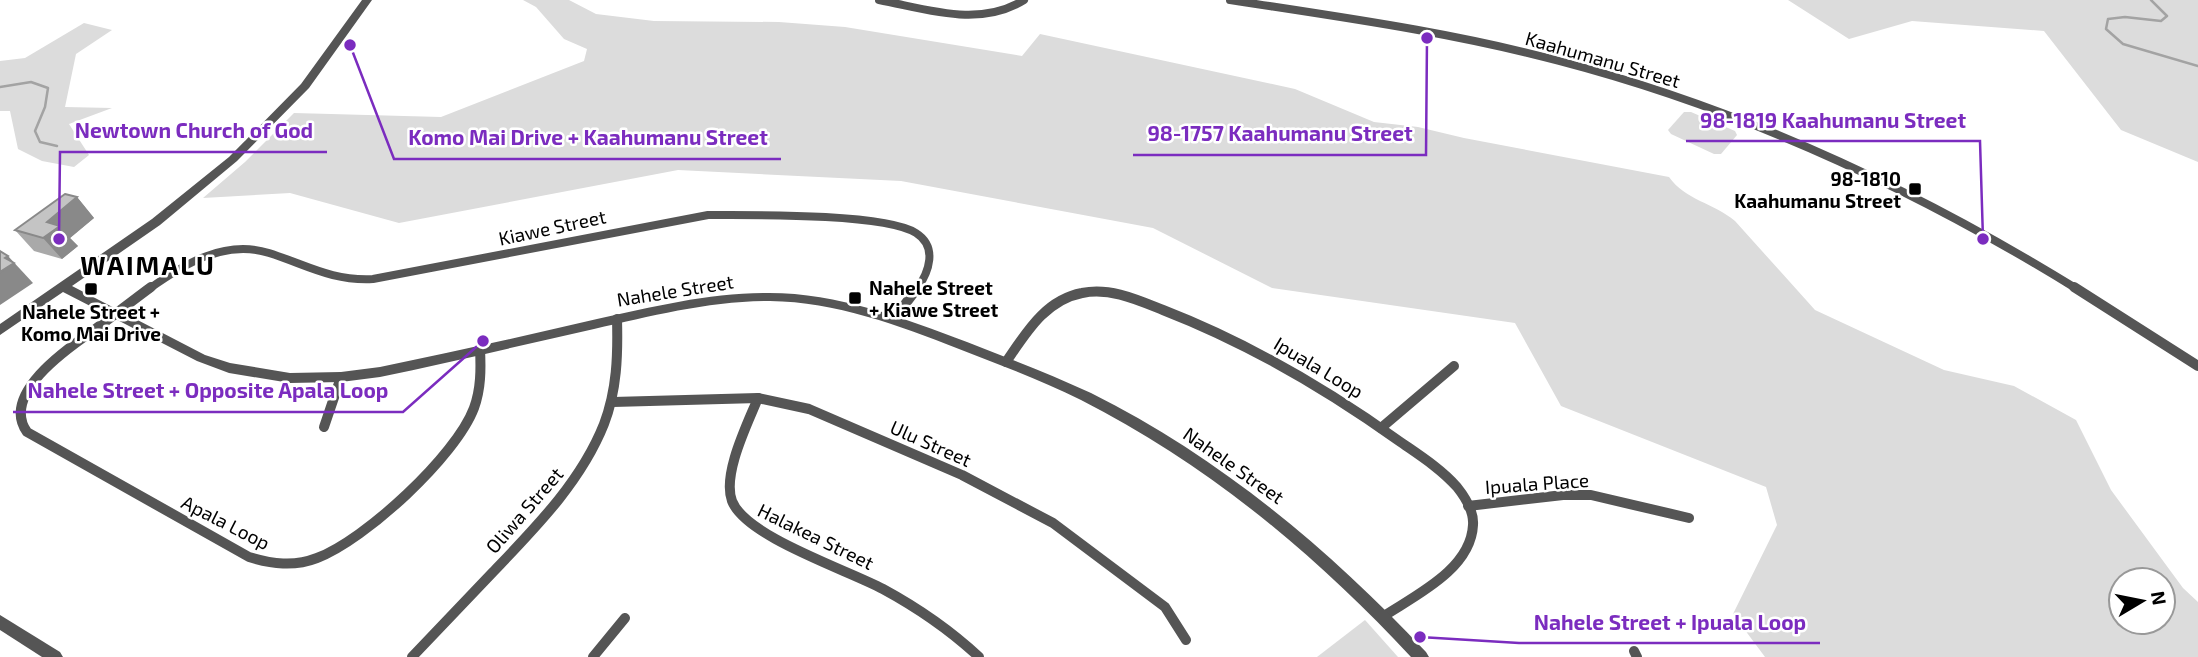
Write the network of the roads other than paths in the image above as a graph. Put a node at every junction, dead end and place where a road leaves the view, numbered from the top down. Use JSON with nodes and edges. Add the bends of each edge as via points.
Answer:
{"nodes":[{"id":1,"x":367,"y":0,"type":"edge"},
{"id":2,"x":879,"y":0,"type":"edge"},
{"id":3,"x":1024,"y":0,"type":"edge"},
{"id":4,"x":1230,"y":0,"type":"edge"},
{"id":5,"x":62,"y":286,"type":"junction"},
{"id":6,"x":115,"y":315,"type":"junction"},
{"id":7,"x":617,"y":319,"type":"junction"},
{"id":8,"x":894,"y":319,"type":"junction"},
{"id":9,"x":0,"y":330,"type":"edge"},
{"id":10,"x":480,"y":349,"type":"junction"},
{"id":11,"x":1006,"y":362,"type":"junction"},
{"id":12,"x":1454,"y":366,"type":"dead end"},
{"id":13,"x":2198,"y":366,"type":"edge"},
{"id":14,"x":341,"y":377,"type":"junction"},
{"id":15,"x":758,"y":398,"type":"junction"},
{"id":16,"x":613,"y":402,"type":"junction"},
{"id":17,"x":324,"y":427,"type":"dead end"},
{"id":18,"x":1381,"y":428,"type":"junction"},
{"id":19,"x":1468,"y":506,"type":"junction"},
{"id":20,"x":1689,"y":519,"type":"dead end"},
{"id":21,"x":1384,"y":616,"type":"junction"},
{"id":22,"x":625,"y":618,"type":"dead end"},
{"id":23,"x":0,"y":622,"type":"edge"},
{"id":24,"x":1186,"y":640,"type":"dead end"},
{"id":25,"x":418,"y":655,"type":"edge"},
{"id":26,"x":55,"y":657,"type":"edge"},
{"id":27,"x":593,"y":657,"type":"edge"},
{"id":28,"x":979,"y":657,"type":"edge"},
{"id":29,"x":1421,"y":657,"type":"edge"}],
"edges":[{"from":1,"to":5,"type":"street","via":[[305,86],[249,145],[170,211]]},
{"from":2,"to":3,"type":"street","via":[[979,16],[1003,12]]},
{"from":4,"to":13,"type":"street","name":"Kaahumanu Street","via":[[1507,48],[1615,76],[1737,118],[1855,167],[1970,226]]},
{"from":5,"to":6,"type":"street","name":"Nahele Street"},
{"from":5,"to":9,"type":"street"},
{"from":6,"to":8,"type":"street","name":"Kiawe Street","via":[[187,265],[227,249],[268,251],[328,276],[377,279],[656,223],[742,214],[887,222],[915,232],[930,248],[930,268]]},
{"from":6,"to":10,"type":"street","name":"Apala Loop","via":[[39,370],[16,400],[16,421],[27,432],[237,551],[271,564],[309,561],[350,542],[436,464],[473,409],[480,383]]},
{"from":6,"to":14,"type":"street","name":"Nahele Street","via":[[229,368],[275,377]]},
{"from":7,"to":8,"type":"street","name":"Nahele Street","via":[[704,302],[770,297],[834,303]]},
{"from":7,"to":10,"type":"street","name":"Nahele Street"},
{"from":7,"to":16,"type":"street","name":"Oliwa Street","via":[[619,369]]},
{"from":8,"to":11,"type":"street","name":"Nahele Street"},
{"from":10,"to":14,"type":"street","name":"Nahele Street"},
{"from":11,"to":18,"type":"street","name":"Ipuala Loop","via":[[1054,302],[1081,293],[1112,292],[1246,344],[1311,380]]},
{"from":11,"to":21,"type":"street","name":"Nahele Street","via":[[1086,397],[1195,459],[1276,518]]},
{"from":12,"to":18,"type":"street"},
{"from":14,"to":17,"type":"street"},
{"from":15,"to":16,"type":"street","name":"Ulu Street"},
{"from":15,"to":24,"type":"street","name":"Ulu Street","via":[[809,409],[1032,510],[1156,599]]},
{"from":15,"to":28,"type":"street","name":"Halakea Street","via":[[731,476],[730,495],[740,516],[762,532],[908,604]]},
{"from":16,"to":25,"type":"street","name":"Oliwa Street","via":[[598,440],[562,496]]},
{"from":18,"to":19,"type":"street","name":"Ipuala Loop","via":[[1448,478]]},
{"from":19,"to":20,"type":"street","name":"Ipuala Place","via":[[1591,495]]},
{"from":19,"to":21,"type":"street","via":[[1472,534],[1460,560]]},
{"from":21,"to":29,"type":"street","name":"Nahele Street"},
{"from":22,"to":27,"type":"street"},
{"from":23,"to":26,"type":"street"}]}
